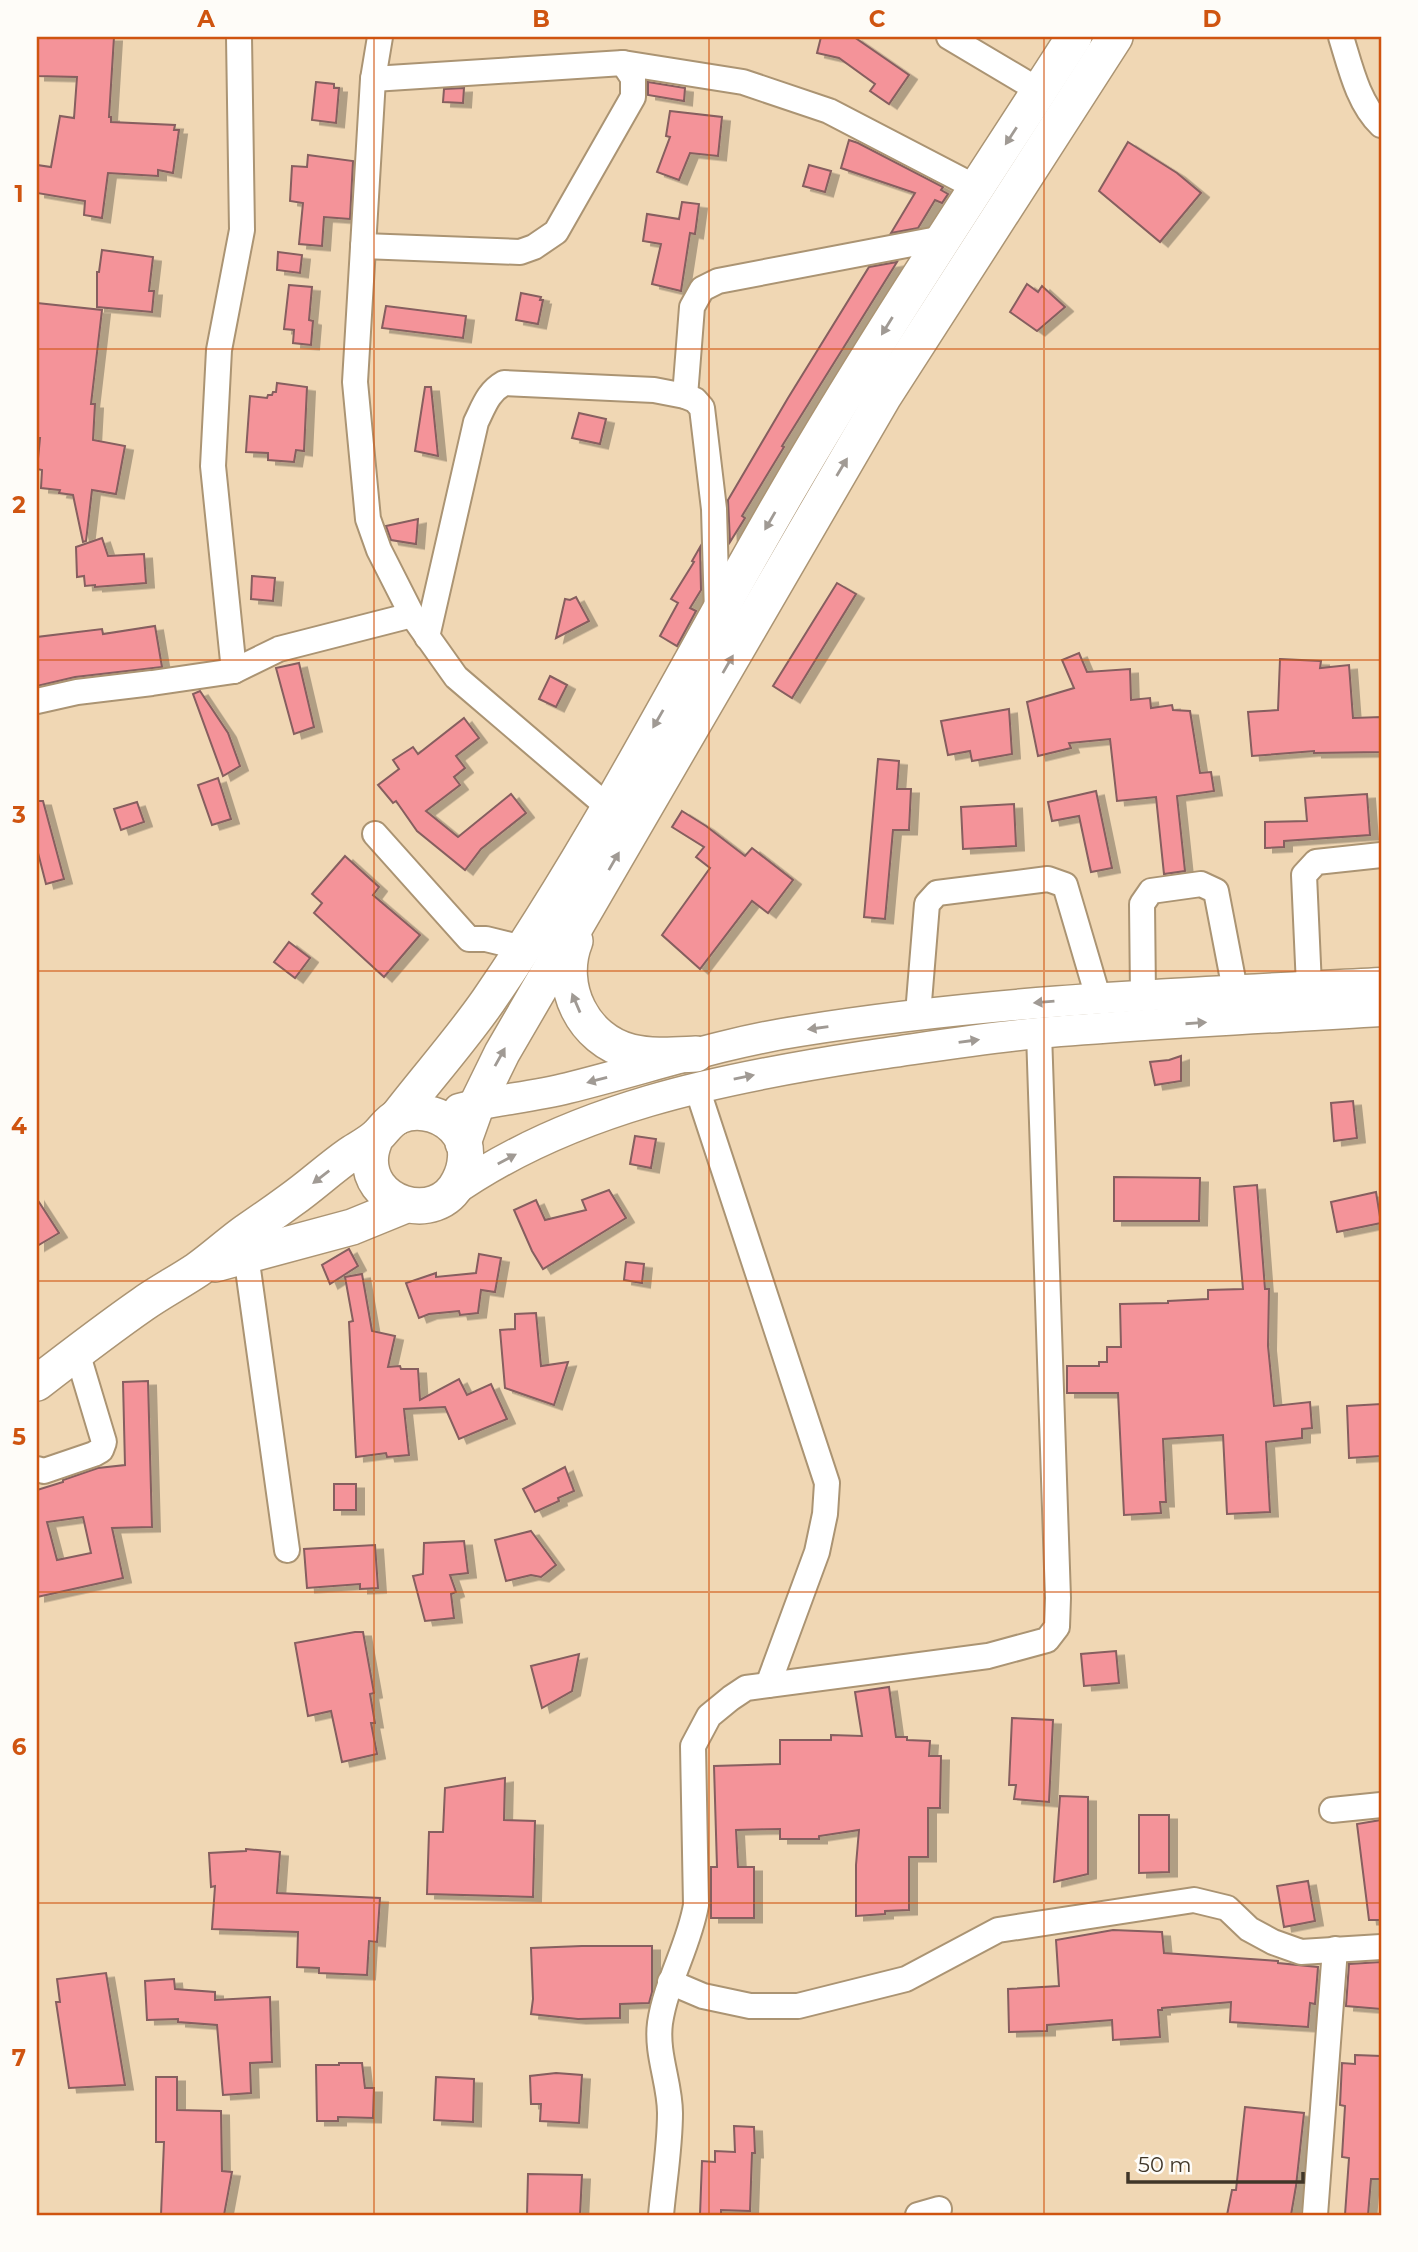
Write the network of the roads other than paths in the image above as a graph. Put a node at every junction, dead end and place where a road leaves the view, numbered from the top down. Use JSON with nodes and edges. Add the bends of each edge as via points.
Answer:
{"nodes":[{"id":1,"x":239,"y":37,"type":"edge"},
{"id":2,"x":380,"y":37,"type":"edge"},
{"id":3,"x":948,"y":37,"type":"edge"},
{"id":4,"x":1074,"y":37,"type":"edge"},
{"id":5,"x":1115,"y":37,"type":"edge"},
{"id":6,"x":1341,"y":37,"type":"edge"},
{"id":7,"x":623,"y":63,"type":"junction"},
{"id":8,"x":373,"y":79,"type":"junction"},
{"id":9,"x":1040,"y":91,"type":"junction"},
{"id":10,"x":1381,"y":124,"type":"edge"},
{"id":11,"x":976,"y":188,"type":"junction"},
{"id":12,"x":943,"y":238,"type":"junction"},
{"id":13,"x":363,"y":246,"type":"junction"},
{"id":14,"x":685,"y":396,"type":"junction"},
{"id":15,"x":412,"y":615,"type":"junction"},
{"id":16,"x":717,"y":615,"type":"junction"},
{"id":17,"x":427,"y":637,"type":"junction"},
{"id":18,"x":234,"y":671,"type":"junction"},
{"id":19,"x":37,"y":701,"type":"edge"},
{"id":20,"x":608,"y":807,"type":"junction"},
{"id":21,"x":375,"y":834,"type":"dead end"},
{"id":22,"x":1381,"y":855,"type":"edge"},
{"id":23,"x":595,"y":895,"type":"junction"},
{"id":24,"x":523,"y":948,"type":"junction"},
{"id":25,"x":1381,"y":983,"type":"edge"},
{"id":26,"x":1309,"y":986,"type":"junction"},
{"id":27,"x":1235,"y":990,"type":"junction"},
{"id":28,"x":1143,"y":995,"type":"junction"},
{"id":29,"x":1098,"y":997,"type":"junction"},
{"id":30,"x":1381,"y":1012,"type":"edge"},
{"id":31,"x":918,"y":1014,"type":"junction"},
{"id":32,"x":1039,"y":1033,"type":"junction"},
{"id":33,"x":696,"y":1054,"type":"junction"},
{"id":34,"x":697,"y":1088,"type":"junction"},
{"id":35,"x":477,"y":1104,"type":"junction"},
{"id":36,"x":436,"y":1115,"type":"junction"},
{"id":37,"x":386,"y":1127,"type":"junction"},
{"id":38,"x":463,"y":1143,"type":"junction"},
{"id":39,"x":449,"y":1195,"type":"junction"},
{"id":40,"x":406,"y":1206,"type":"junction"},
{"id":41,"x":246,"y":1255,"type":"junction"},
{"id":42,"x":198,"y":1269,"type":"junction"},
{"id":43,"x":77,"y":1352,"type":"junction"},
{"id":44,"x":37,"y":1383,"type":"edge"},
{"id":45,"x":37,"y":1468,"type":"edge"},
{"id":46,"x":287,"y":1550,"type":"dead end"},
{"id":47,"x":768,"y":1685,"type":"junction"},
{"id":48,"x":1381,"y":1805,"type":"edge"},
{"id":49,"x":1332,"y":1810,"type":"dead end"},
{"id":50,"x":1381,"y":1947,"type":"edge"},
{"id":51,"x":1335,"y":1950,"type":"junction"},
{"id":52,"x":670,"y":1982,"type":"junction"},
{"id":53,"x":661,"y":2215,"type":"edge"},
{"id":54,"x":1315,"y":2215,"type":"edge"}],
"edges":[{"from":1,"to":18,"type":"street","via":[[242,230],[219,350],[213,466]]},
{"from":2,"to":8,"type":"street"},
{"from":3,"to":9,"type":"street"},
{"from":4,"to":9,"type":"highway"},
{"from":23,"to":5,"type":"highway","one_way":true,"via":[[884,396]]},
{"from":6,"to":10,"type":"street","via":[[1364,102]]},
{"from":7,"to":8,"type":"street"},
{"from":7,"to":11,"type":"street","via":[[743,82],[829,111]]},
{"from":7,"to":13,"type":"street","via":[[633,78],[633,97],[556,232],[520,252]]},
{"from":8,"to":13,"type":"street"},
{"from":9,"to":11,"type":"highway","one_way":true},
{"from":11,"to":12,"type":"highway"},
{"from":12,"to":14,"type":"street","via":[[718,281],[702,289],[691,307]]},
{"from":12,"to":16,"type":"highway","one_way":true,"via":[[848,389]]},
{"from":13,"to":15,"type":"street","via":[[355,383],[368,519]]},
{"from":14,"to":16,"type":"street","via":[[702,408],[714,509]]},
{"from":14,"to":17,"type":"street","via":[[654,390],[505,383],[495,388],[476,422]]},
{"from":15,"to":17,"type":"street"},
{"from":15,"to":18,"type":"street","via":[[279,649]]},
{"from":16,"to":20,"type":"highway","one_way":true},
{"from":17,"to":20,"type":"street","via":[[456,677]]},
{"from":18,"to":19,"type":"street"},
{"from":20,"to":24,"type":"highway"},
{"from":21,"to":24,"type":"street","via":[[469,939]]},
{"from":22,"to":26,"type":"street","via":[[1316,862],[1304,875]]},
{"from":33,"to":23,"type":"highway","one_way":true,"via":[[630,1052],[599,1037],[579,1011],[568,979],[569,964]]},
{"from":35,"to":23,"type":"highway","one_way":true},
{"from":24,"to":37,"type":"highway","via":[[460,1039]]},
{"from":25,"to":26,"type":"main road"},
{"from":26,"to":27,"type":"main road"},
{"from":27,"to":28,"type":"main road"},
{"from":27,"to":28,"type":"street","via":[[1216,891],[1201,884],[1151,891],[1142,904]]},
{"from":28,"to":29,"type":"main road"},
{"from":29,"to":31,"type":"main road","one_way":true},
{"from":29,"to":31,"type":"street","via":[[1065,885],[1048,879],[937,893],[927,904]]},
{"from":32,"to":30,"type":"main road","one_way":true},
{"from":31,"to":33,"type":"main road","one_way":true,"via":[[797,1031]]},
{"from":34,"to":32,"type":"main road","one_way":true,"via":[[790,1068]]},
{"from":32,"to":47,"type":"street","via":[[1057,1627],[1047,1640],[988,1656]]},
{"from":33,"to":35,"type":"main road","one_way":true,"via":[[568,1088]]},
{"from":39,"to":34,"type":"main road","one_way":true,"via":[[479,1173],[577,1127]]},
{"from":34,"to":47,"type":"street","via":[[827,1483],[817,1552]]},
{"from":35,"to":36,"type":"main road"},
{"from":35,"to":38,"type":"highway"},
{"from":36,"to":37,"type":"highway","via":[[413,1112]]},
{"from":36,"to":38,"type":"highway","via":[[450,1124]]},
{"from":37,"to":40,"type":"highway","via":[[371,1154],[372,1171],[391,1199]]},
{"from":37,"to":42,"type":"highway","one_way":true},
{"from":38,"to":39,"type":"highway","via":[[464,1166]]},
{"from":39,"to":40,"type":"highway","via":[[422,1207]]},
{"from":40,"to":41,"type":"highway","via":[[352,1227]]},
{"from":41,"to":42,"type":"highway"},
{"from":41,"to":46,"type":"street"},
{"from":42,"to":43,"type":"highway"},
{"from":43,"to":44,"type":"highway"},
{"from":43,"to":45,"type":"street","via":[[103,1442],[101,1450],[44,1471]]},
{"from":47,"to":52,"type":"street","via":[[746,1688],[731,1698],[709,1716],[693,1746],[696,1905]]},
{"from":48,"to":49,"type":"street"},
{"from":50,"to":51,"type":"street"},
{"from":51,"to":52,"type":"street","via":[[1301,1952],[1249,1929],[1227,1909],[1194,1900],[998,1930],[906,1979],[798,2006],[750,2006],[703,1996]]},
{"from":51,"to":54,"type":"street"},
{"from":52,"to":53,"type":"street","via":[[659,2025],[670,2112]]}]}
